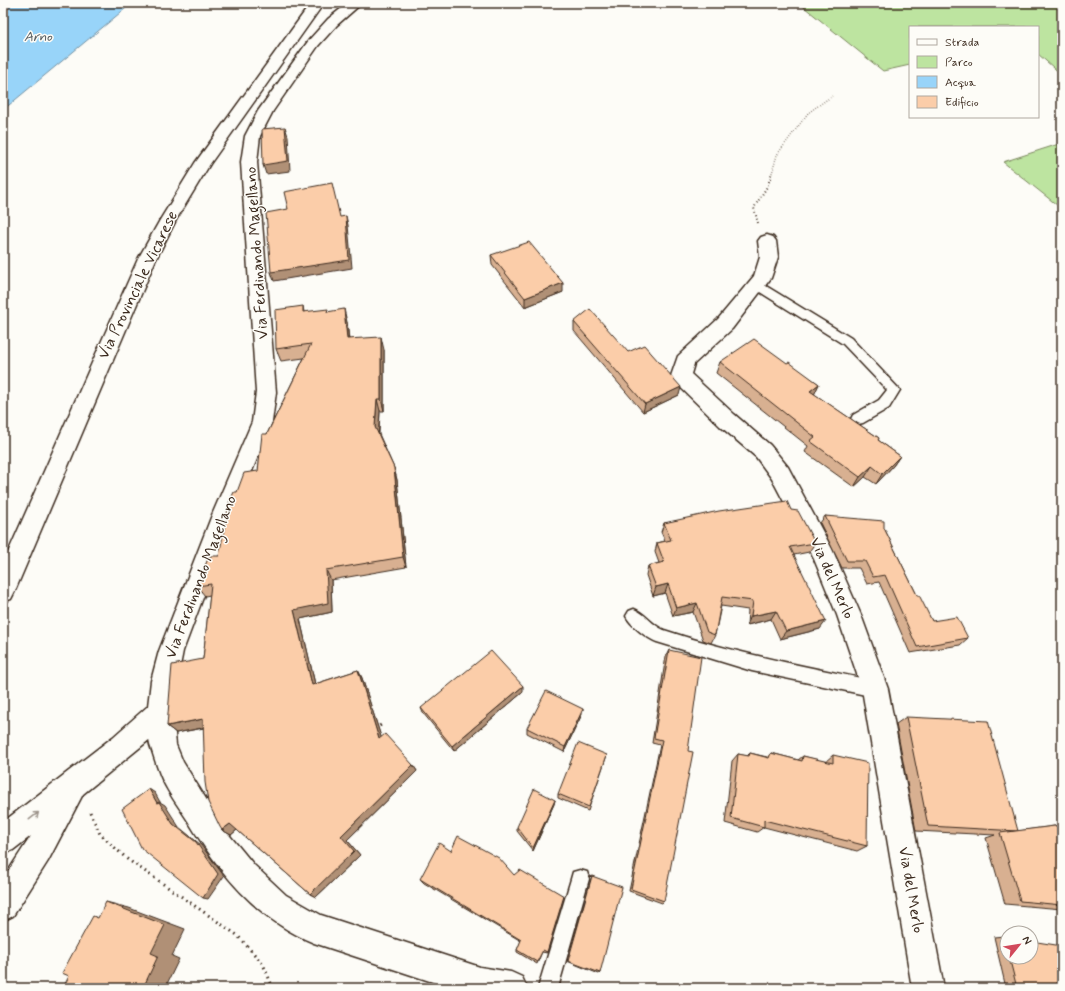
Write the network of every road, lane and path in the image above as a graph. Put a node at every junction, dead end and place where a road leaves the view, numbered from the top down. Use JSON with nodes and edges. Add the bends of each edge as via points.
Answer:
{"nodes":[{"id":1,"x":318,"y":3,"type":"edge"},
{"id":2,"x":356,"y":3,"type":"edge"},
{"id":3,"x":832,"y":96,"type":"dead end"},
{"id":4,"x":767,"y":241,"type":"joint"},
{"id":5,"x":756,"y":284,"type":"junction"},
{"id":6,"x":858,"y":419,"type":"dead end"},
{"id":7,"x":3,"y":592,"type":"edge"},
{"id":8,"x":634,"y":616,"type":"dead end"},
{"id":9,"x":875,"y":689,"type":"junction"},
{"id":10,"x":160,"y":713,"type":"junction"},
{"id":11,"x":380,"y":724,"type":"dead end"},
{"id":12,"x":369,"y":734,"type":"edge"},
{"id":13,"x":76,"y":783,"type":"junction"},
{"id":14,"x":3,"y":840,"type":"edge"},
{"id":15,"x":580,"y":879,"type":"dead end"},
{"id":16,"x":3,"y":906,"type":"edge"},
{"id":17,"x":273,"y":988,"type":"edge"},
{"id":18,"x":511,"y":988,"type":"edge"},
{"id":19,"x":548,"y":988,"type":"edge"},
{"id":20,"x":928,"y":988,"type":"edge"}],
"edges":[{"from":1,"to":7,"type":"street","name":"Via Provinciale Vicarese","via":[[203,163],[147,259]]},
{"from":2,"to":10,"type":"street","name":"Via Ferdinando Magellano","via":[[331,22],[315,39],[261,116],[254,131],[250,146],[250,177],[266,392],[262,422],[170,651]]},
{"from":3,"to":4,"type":"path","via":[[808,113],[776,155],[768,185],[754,208],[758,224]]},
{"from":4,"to":5,"type":"street","name":"Via del Merlo","via":[[768,257],[762,278]]},
{"from":5,"to":6,"type":"lane","via":[[847,341],[894,390],[884,404]]},
{"from":5,"to":9,"type":"street","name":"Via del Merlo","via":[[725,324],[685,361],[681,376],[763,451],[780,473],[824,556],[849,615]]},
{"from":8,"to":9,"type":"lane","via":[[657,635],[752,663]]},
{"from":9,"to":20,"type":"street","name":"Via del Merlo"},
{"from":10,"to":13,"type":"street"},
{"from":10,"to":18,"type":"street","name":"Via Ferdinando Magellano","via":[[163,745],[172,770],[186,795],[228,856],[244,875],[276,904],[314,928],[480,982]]},
{"from":11,"to":12,"type":"path"},
{"from":14,"to":13,"type":"street","one_way":true},
{"from":13,"to":16,"type":"street","via":[[38,851]]},
{"from":13,"to":17,"type":"path","via":[[100,834],[127,859],[237,935],[263,964]]},
{"from":15,"to":19,"type":"lane"}]}
